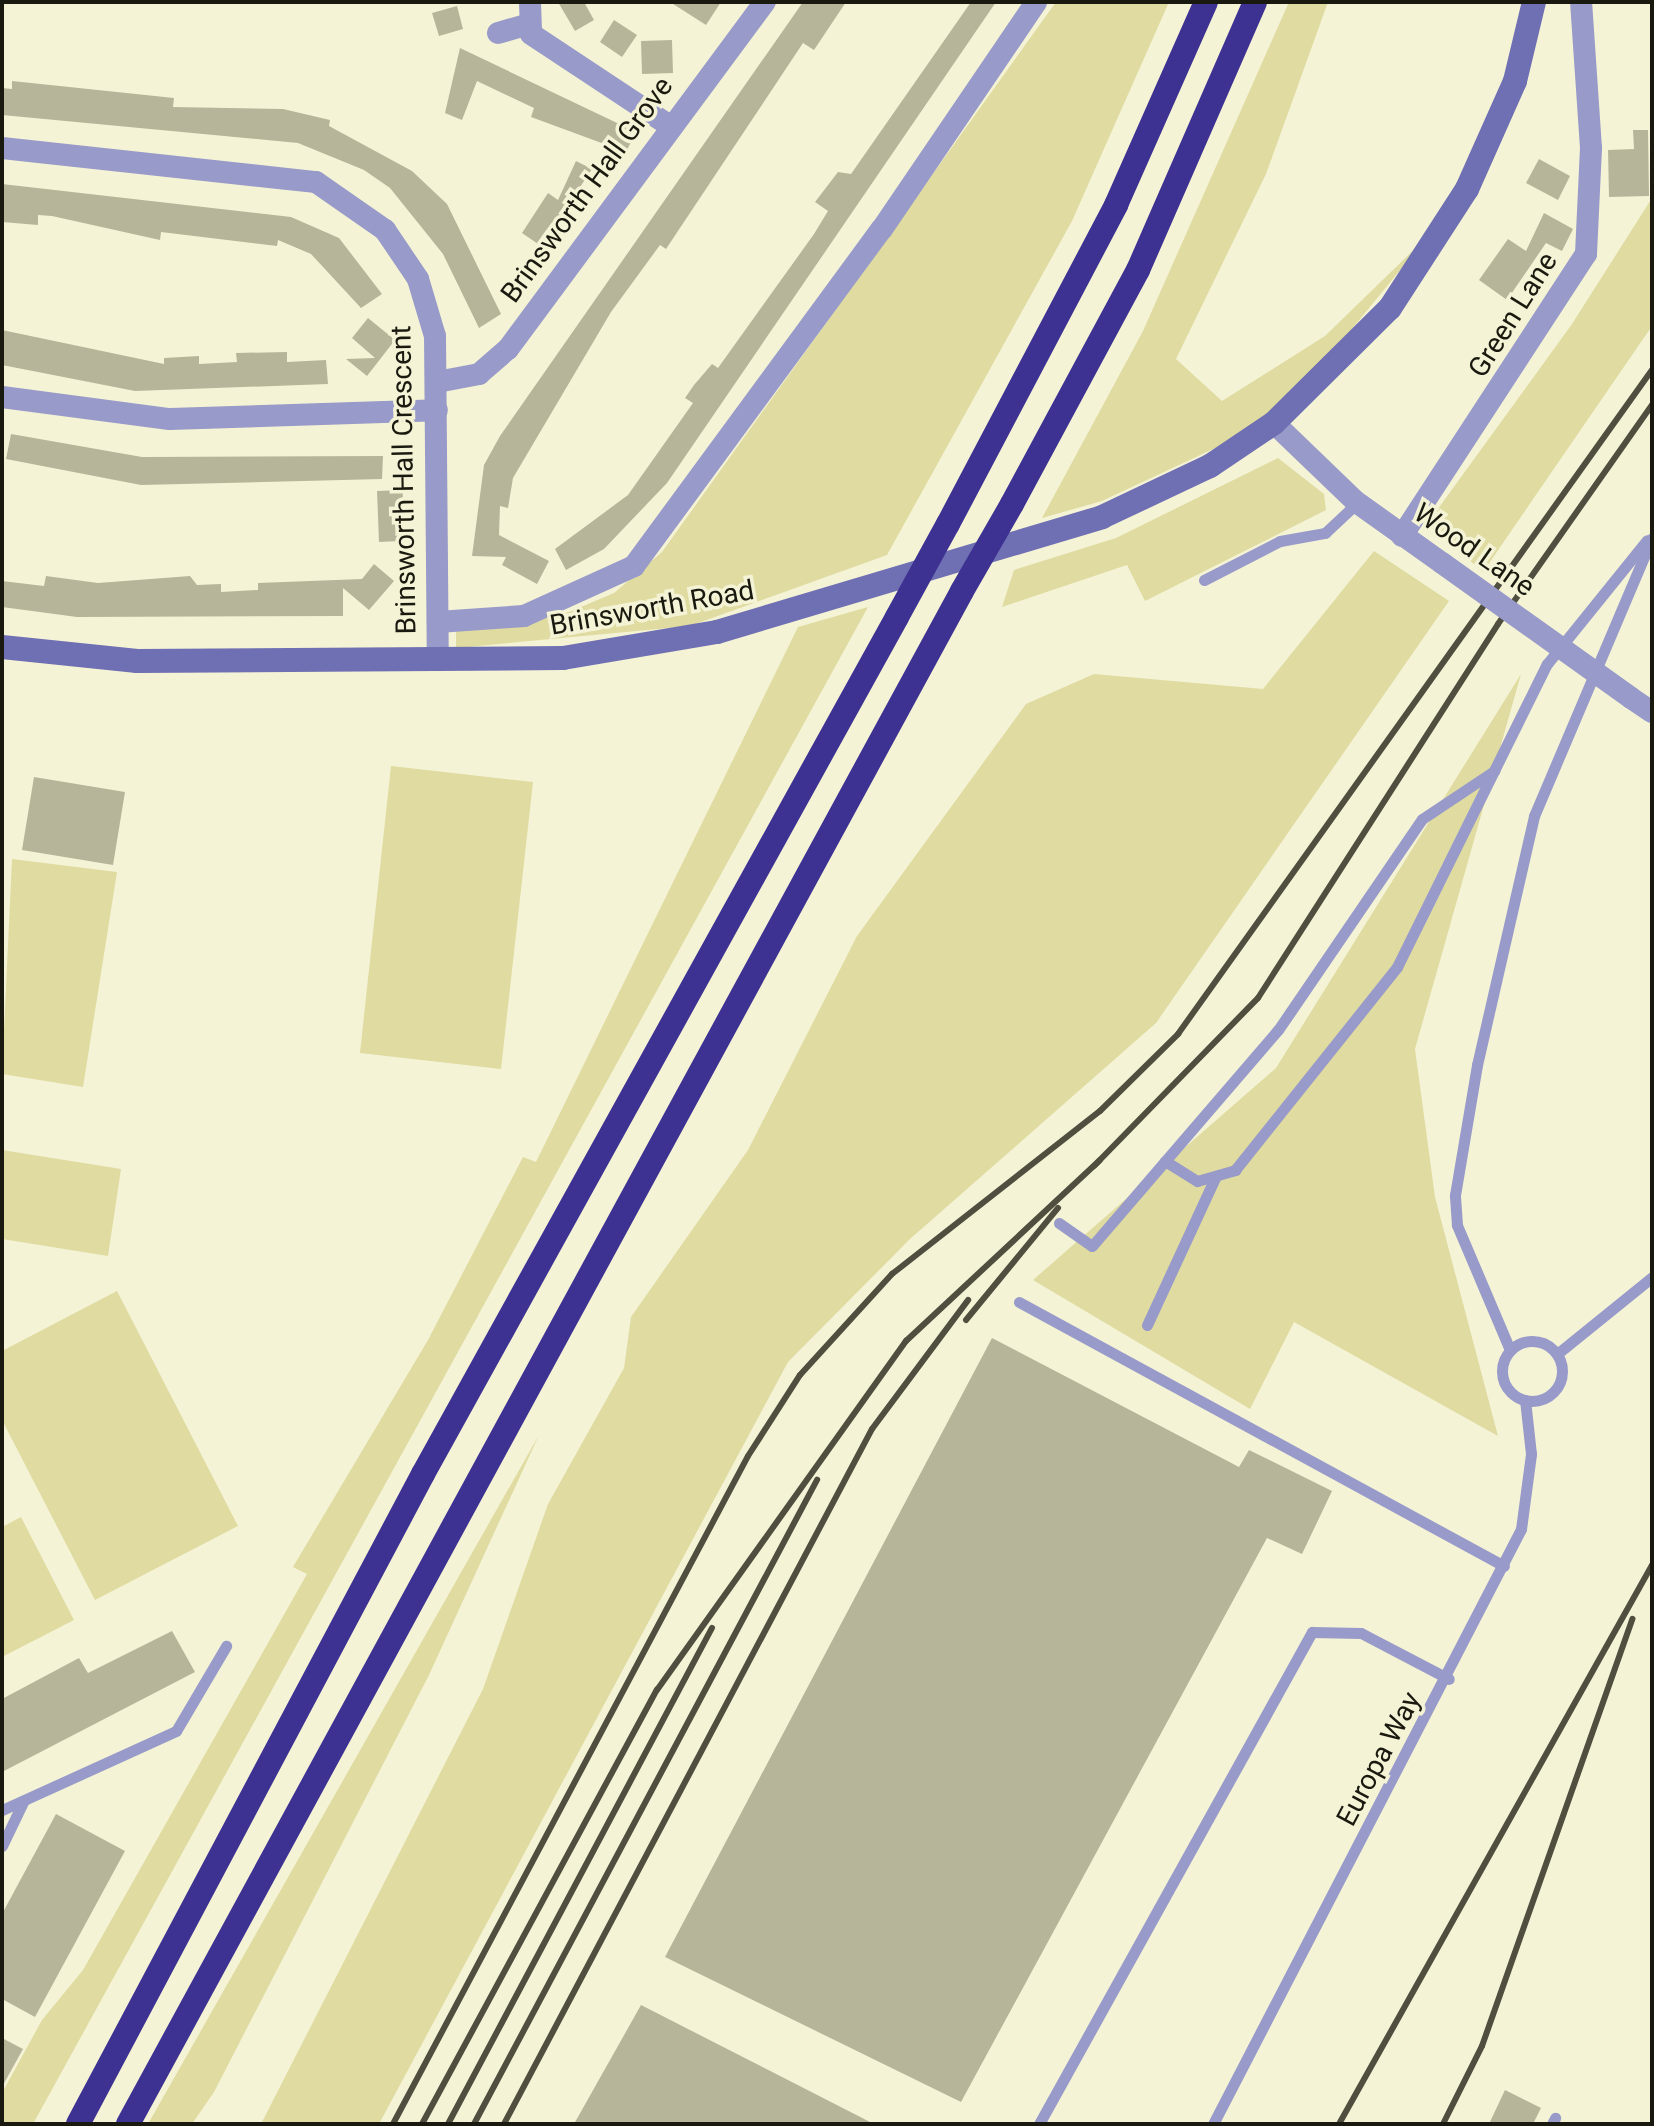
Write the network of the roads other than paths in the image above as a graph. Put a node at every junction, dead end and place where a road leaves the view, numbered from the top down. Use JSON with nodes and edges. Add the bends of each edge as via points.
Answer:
{"nodes":[{"id":1,"x":530,"y":2,"type":"edge"},
{"id":2,"x":765,"y":2,"type":"edge"},
{"id":3,"x":1036,"y":2,"type":"edge"},
{"id":4,"x":1206,"y":2,"type":"edge"},
{"id":5,"x":1255,"y":2,"type":"edge"},
{"id":6,"x":1534,"y":2,"type":"edge"},
{"id":7,"x":1581,"y":2,"type":"edge"},
{"id":8,"x":526,"y":25,"type":"junction"},
{"id":9,"x":498,"y":33,"type":"dead end"},
{"id":10,"x":670,"y":126,"type":"junction"},
{"id":11,"x":2,"y":148,"type":"edge"},
{"id":12,"x":437,"y":382,"type":"junction"},
{"id":13,"x":2,"y":397,"type":"edge"},
{"id":14,"x":437,"y":410,"type":"junction"},
{"id":15,"x":1274,"y":423,"type":"junction"},
{"id":16,"x":1357,"y":503,"type":"junction"},
{"id":17,"x":1402,"y":536,"type":"junction"},
{"id":18,"x":1652,"y":537,"type":"edge"},
{"id":19,"x":1204,"y":580,"type":"dead end"},
{"id":20,"x":438,"y":622,"type":"junction"},
{"id":21,"x":2,"y":647,"type":"edge"},
{"id":22,"x":438,"y":660,"type":"junction"},
{"id":23,"x":1652,"y":712,"type":"edge"},
{"id":24,"x":1494,"y":771,"type":"junction"},
{"id":25,"x":1165,"y":1161,"type":"junction"},
{"id":26,"x":1216,"y":1176,"type":"junction"},
{"id":27,"x":1059,"y":1223,"type":"dead end"},
{"id":28,"x":1652,"y":1277,"type":"edge"},
{"id":29,"x":1019,"y":1302,"type":"dead end"},
{"id":30,"x":1147,"y":1325,"type":"dead end"},
{"id":31,"x":1510,"y":1350,"type":"junction"},
{"id":32,"x":1557,"y":1354,"type":"junction"},
{"id":33,"x":1525,"y":1400,"type":"junction"},
{"id":34,"x":1504,"y":1566,"type":"junction"},
{"id":35,"x":226,"y":1646,"type":"dead end"},
{"id":36,"x":1449,"y":1679,"type":"junction"},
{"id":37,"x":23,"y":1802,"type":"junction"},
{"id":38,"x":2,"y":1810,"type":"edge"},
{"id":39,"x":2,"y":1846,"type":"edge"},
{"id":40,"x":78,"y":2124,"type":"edge"},
{"id":41,"x":128,"y":2124,"type":"edge"},
{"id":42,"x":1039,"y":2124,"type":"edge"},
{"id":43,"x":1213,"y":2124,"type":"edge"}],
"edges":[{"from":1,"to":8,"type":"street"},
{"from":2,"to":10,"type":"street","name":"Brinsworth Hall Grove"},
{"from":3,"to":20,"type":"street","name":"Brinsworth Road","via":[[882,229],[634,566],[524,616]]},
{"from":4,"to":40,"type":"highway","bridge":true,"via":[[1116,205],[948,524],[423,1474]]},
{"from":5,"to":41,"type":"highway","bridge":true,"via":[[1138,270]]},
{"from":6,"to":15,"type":"main road","name":"Brinsworth Road","via":[[1515,81],[1442,234],[1360,344]]},
{"from":7,"to":17,"type":"street","name":"Green Lane","via":[[1591,148],[1586,254]]},
{"from":8,"to":9,"type":"street"},
{"from":8,"to":10,"type":"street"},
{"from":10,"to":12,"type":"street","name":"Brinsworth Hall Grove","via":[[508,349],[479,374]]},
{"from":11,"to":12,"type":"street","name":"Brinsworth Hall Crescent","via":[[257,172],[334,191],[385,230],[418,279],[435,336]]},
{"from":12,"to":14,"type":"street","name":"Brinsworth Hall Crescent"},
{"from":13,"to":14,"type":"street","via":[[170,419]]},
{"from":14,"to":20,"type":"street","name":"Brinsworth Hall Crescent"},
{"from":15,"to":16,"type":"street","name":"Wood Lane"},
{"from":15,"to":22,"type":"main road","name":"Brinsworth Road","via":[[1188,478],[1102,517],[907,580],[635,648],[563,658]]},
{"from":16,"to":17,"type":"street","name":"Wood Lane"},
{"from":16,"to":19,"type":"lane","via":[[1325,533],[1280,541]]},
{"from":17,"to":23,"type":"street","name":"Wood Lane","bridge":true},
{"from":18,"to":24,"type":"lane","via":[[1547,664]]},
{"from":18,"to":31,"type":"lane","via":[[1581,691],[1534,816],[1477,1065],[1455,1195],[1457,1225]]},
{"from":20,"to":22,"type":"street","name":"Brinsworth Hall Crescent"},
{"from":21,"to":22,"type":"main road","name":"Brinsworth Road","via":[[137,661]]},
{"from":24,"to":25,"type":"lane","via":[[1422,819],[1278,1030]]},
{"from":24,"to":26,"type":"lane","via":[[1397,967],[1235,1170]]},
{"from":25,"to":26,"type":"lane","via":[[1197,1181]]},
{"from":25,"to":27,"type":"lane","via":[[1092,1246]]},
{"from":26,"to":30,"type":"lane"},
{"from":28,"to":32,"type":"lane"},
{"from":29,"to":34,"type":"lane"},
{"from":31,"to":32,"type":"lane","via":[[1534,1341]]},
{"from":31,"to":33,"type":"lane","via":[[1503,1378]]},
{"from":32,"to":33,"type":"lane","via":[[1558,1386],[1541,1400]]},
{"from":33,"to":34,"type":"lane","name":"Europa Way","via":[[1529,1500]]},
{"from":34,"to":36,"type":"lane","name":"Europa Way"},
{"from":35,"to":37,"type":"lane","via":[[176,1731]]},
{"from":36,"to":42,"type":"lane","via":[[1361,1633],[1312,1632]]},
{"from":36,"to":43,"type":"lane","name":"Europa Way"},
{"from":37,"to":38,"type":"lane"},
{"from":37,"to":39,"type":"lane"}]}
